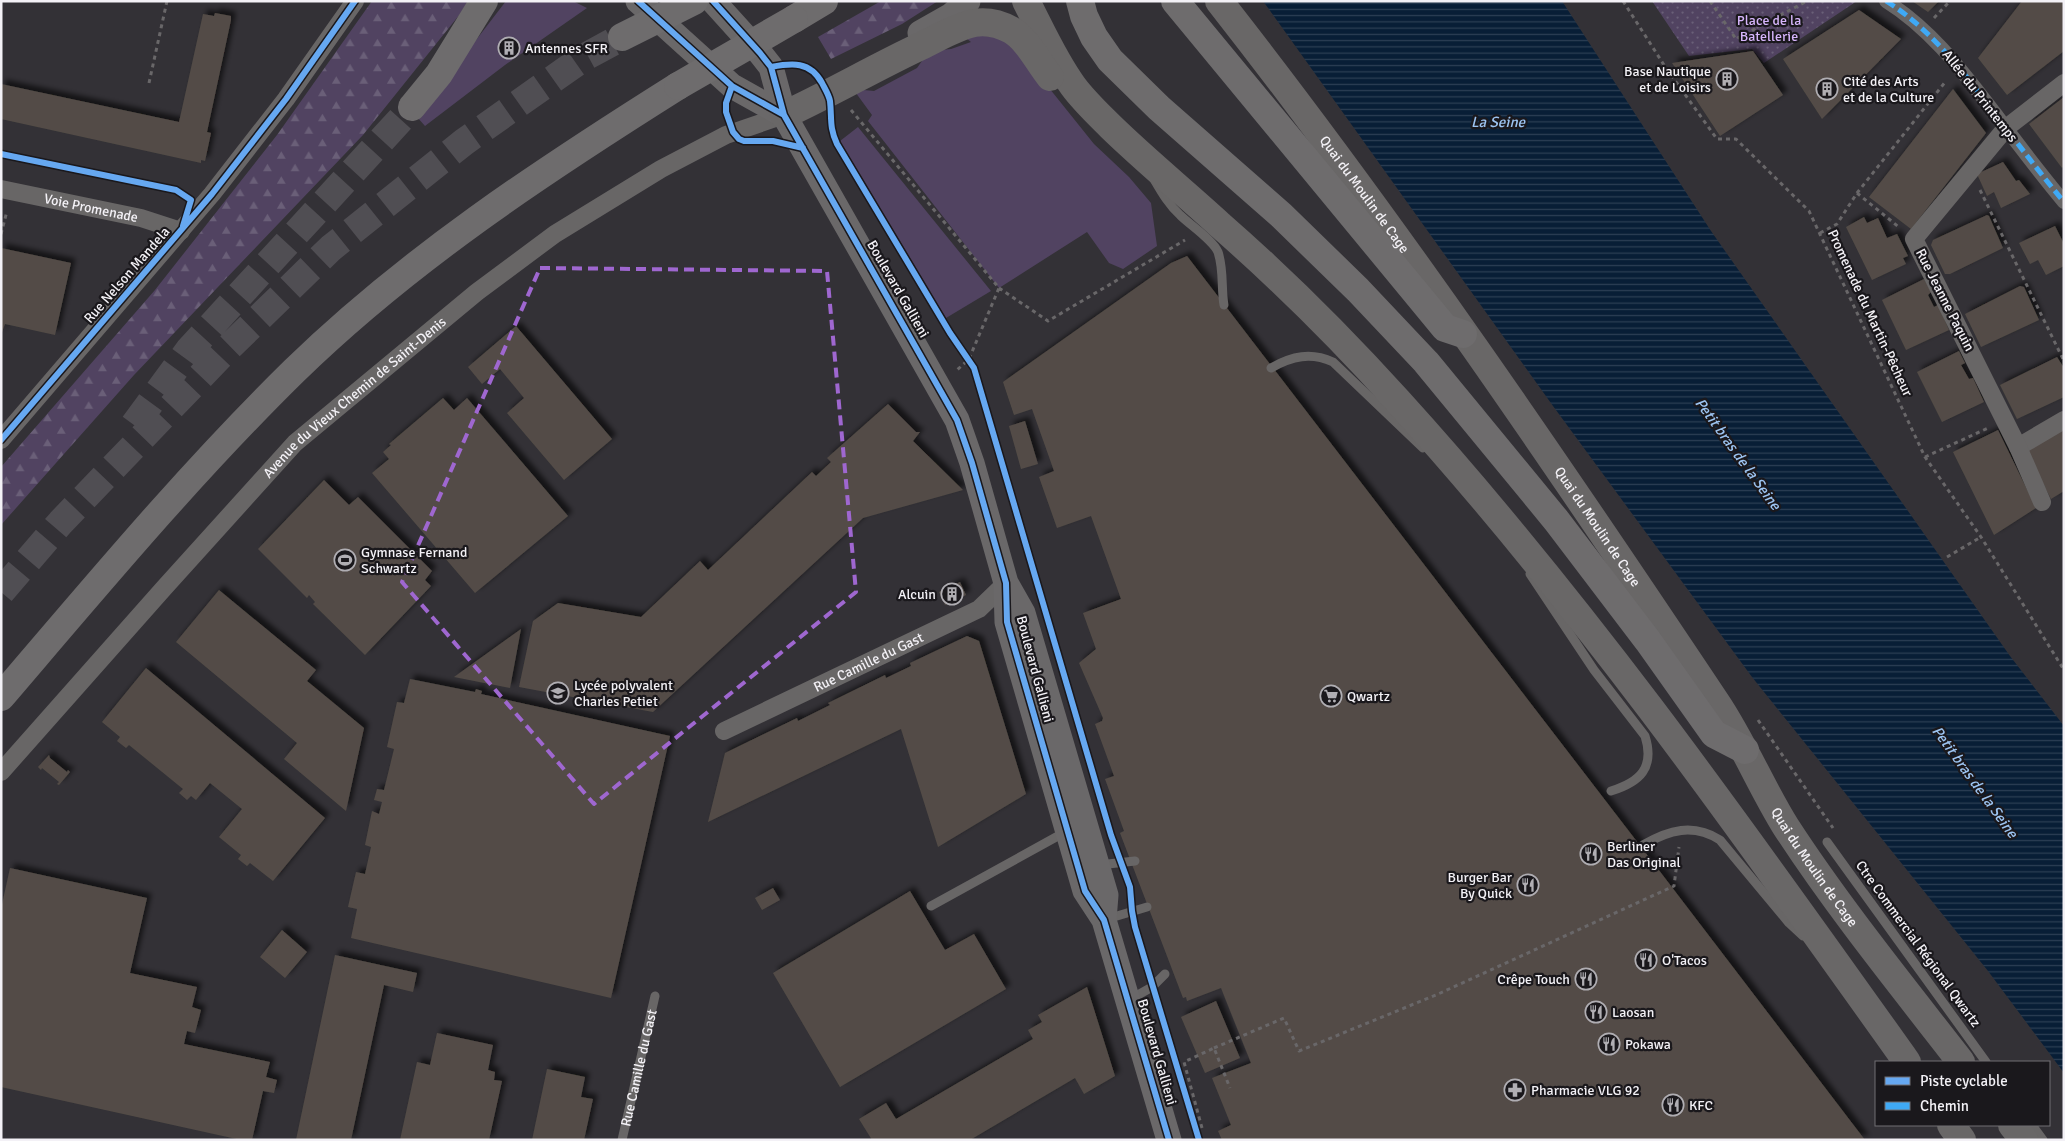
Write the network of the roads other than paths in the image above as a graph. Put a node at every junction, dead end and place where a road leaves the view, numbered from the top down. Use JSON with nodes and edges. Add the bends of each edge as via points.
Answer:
{"nodes":[{"id":1,"x":355,"y":1,"type":"edge"},
{"id":2,"x":638,"y":1,"type":"edge"},
{"id":3,"x":694,"y":1,"type":"edge"},
{"id":4,"x":713,"y":1,"type":"edge"},
{"id":5,"x":824,"y":1,"type":"edge"},
{"id":6,"x":968,"y":1,"type":"edge"},
{"id":7,"x":1026,"y":1,"type":"edge"},
{"id":8,"x":1080,"y":1,"type":"edge"},
{"id":9,"x":1175,"y":1,"type":"edge"},
{"id":10,"x":1219,"y":1,"type":"edge"},
{"id":11,"x":1886,"y":1,"type":"edge"},
{"id":12,"x":481,"y":6,"type":"edge"},
{"id":13,"x":622,"y":37,"type":"tunnel mouth"},
{"id":14,"x":2064,"y":83,"type":"edge"},
{"id":15,"x":412,"y":107,"type":"tunnel mouth"},
{"id":16,"x":784,"y":115,"type":"junction"},
{"id":17,"x":2006,"y":128,"type":"junction"},
{"id":18,"x":1144,"y":158,"type":"junction"},
{"id":19,"x":1,"y":189,"type":"edge"},
{"id":20,"x":2064,"y":202,"type":"edge"},
{"id":21,"x":181,"y":230,"type":"junction"},
{"id":22,"x":1224,"y":306,"type":"dead end"},
{"id":23,"x":1464,"y":334,"type":"junction"},
{"id":24,"x":1271,"y":368,"type":"dead end"},
{"id":25,"x":2064,"y":420,"type":"edge"},
{"id":26,"x":1,"y":440,"type":"edge"},
{"id":27,"x":2018,"y":447,"type":"junction"},
{"id":28,"x":1486,"y":501,"type":"junction"},
{"id":29,"x":2042,"y":502,"type":"dead end"},
{"id":30,"x":1522,"y":561,"type":"dead end"},
{"id":31,"x":1527,"y":569,"type":"dead end"},
{"id":32,"x":1006,"y":583,"type":"junction"},
{"id":33,"x":1,"y":697,"type":"edge"},
{"id":34,"x":724,"y":731,"type":"dead end"},
{"id":35,"x":1044,"y":750,"type":"junction"},
{"id":36,"x":1745,"y":750,"type":"junction"},
{"id":37,"x":1,"y":772,"type":"edge"},
{"id":38,"x":1611,"y":791,"type":"dead end"},
{"id":39,"x":1067,"y":831,"type":"junction"},
{"id":40,"x":1827,"y":842,"type":"dead end"},
{"id":41,"x":1643,"y":845,"type":"dead end"},
{"id":42,"x":1135,"y":861,"type":"dead end"},
{"id":43,"x":1098,"y":865,"type":"junction"},
{"id":44,"x":931,"y":906,"type":"dead end"},
{"id":45,"x":1147,"y":907,"type":"dead end"},
{"id":46,"x":1104,"y":920,"type":"junction"},
{"id":47,"x":1844,"y":973,"type":"junction"},
{"id":48,"x":1165,"y":974,"type":"dead end"},
{"id":49,"x":655,"y":996,"type":"dead end"},
{"id":50,"x":1129,"y":1000,"type":"junction"},
{"id":51,"x":1906,"y":1061,"type":"edge"},
{"id":52,"x":1959,"y":1061,"type":"edge"},
{"id":53,"x":1985,"y":1061,"type":"edge"},
{"id":54,"x":1952,"y":1126,"type":"edge"},
{"id":55,"x":1992,"y":1126,"type":"edge"},
{"id":56,"x":2013,"y":1126,"type":"edge"},
{"id":57,"x":2033,"y":1126,"type":"edge"},
{"id":58,"x":622,"y":1140,"type":"edge"},
{"id":59,"x":1169,"y":1140,"type":"edge"},
{"id":60,"x":1962,"y":1140,"type":"edge"},
{"id":61,"x":2002,"y":1140,"type":"edge"},
{"id":62,"x":2024,"y":1140,"type":"edge"},
{"id":63,"x":2042,"y":1140,"type":"edge"}],
"edges":[{"from":1,"to":21,"type":"street","name":"Rue Nelson Mandela","via":[[280,106]]},
{"from":2,"to":16,"type":"main road","via":[[732,86]]},
{"from":3,"to":13,"type":"highway","bridge":true},
{"from":4,"to":16,"type":"main road","name":"Boulevard Gallieni","via":[[771,67]]},
{"from":5,"to":33,"type":"highway","bridge":true,"via":[[678,86],[567,156],[430,254],[327,341],[239,427],[174,497]]},
{"from":6,"to":16,"type":"main road","via":[[936,26],[822,84]]},
{"from":7,"to":18,"type":"main road","via":[[1053,54],[1074,86]]},
{"from":8,"to":36,"type":"highway","via":[[1094,37],[1110,60],[1159,108],[1281,215],[1426,362],[1556,520],[1714,734]]},
{"from":9,"to":23,"type":"highway","via":[[1445,328]]},
{"from":10,"to":23,"type":"main road","name":"Quai du Moulin de Cage","via":[[1303,108]]},
{"from":11,"to":17,"type":"street","name":"Allée du Printemps","via":[[1918,24],[1958,66]]},
{"from":12,"to":15,"type":"highway","via":[[439,74]]},
{"from":14,"to":17,"type":"street","name":"Rue Jeanne Paquin"},
{"from":16,"to":18,"type":"main road","via":[[960,27],[991,23],[1012,30],[1074,104]]},
{"from":16,"to":32,"type":"main road","name":"Boulevard Gallieni","via":[[958,420]]},
{"from":16,"to":37,"type":"street","name":"Avenue du Vieux Chemin de Saint-Denis","via":[[726,135],[661,169],[555,234],[477,292],[295,443]]},
{"from":17,"to":20,"type":"street","name":"Allée du Printemps"},
{"from":17,"to":27,"type":"street","name":"Rue Jeanne Paquin","via":[[1914,239]]},
{"from":18,"to":22,"type":"lane","via":[[1165,199],[1218,251]]},
{"from":18,"to":28,"type":"main road","via":[[1291,290],[1395,396]]},
{"from":19,"to":21,"type":"street","name":"Voie Promenade","via":[[141,218]]},
{"from":21,"to":26,"type":"street","name":"Rue Nelson Mandela"},
{"from":23,"to":36,"type":"main road","name":"Quai du Moulin de Cage","via":[[1719,706]]},
{"from":24,"to":28,"type":"lane","via":[[1298,356],[1317,356],[1333,362],[1431,455]]},
{"from":25,"to":27,"type":"street"},
{"from":27,"to":29,"type":"street","name":"Rue Jeanne Paquin"},
{"from":28,"to":30,"type":"lane"},
{"from":28,"to":47,"type":"main road","via":[[1627,677]]},
{"from":31,"to":38,"type":"lane","via":[[1594,670],[1645,736],[1648,747],[1646,764],[1640,777]]},
{"from":32,"to":34,"type":"street","name":"Rue Camille du Gast","via":[[979,609]]},
{"from":32,"to":35,"type":"main road","name":"Boulevard Gallieni","via":[[1007,622]]},
{"from":32,"to":43,"type":"main road","name":"Boulevard Gallieni","via":[[1022,613]]},
{"from":35,"to":39,"type":"main road","name":"Boulevard Gallieni"},
{"from":35,"to":43,"type":"lane","via":[[1059,768],[1086,857]]},
{"from":36,"to":52,"type":"main road","name":"Quai du Moulin de Cage","via":[[1786,825]]},
{"from":39,"to":44,"type":"lane"},
{"from":39,"to":46,"type":"main road","name":"Boulevard Gallieni","via":[[1084,891]]},
{"from":40,"to":53,"type":"lane","name":"Ctre Commercial Régional Qwartz"},
{"from":41,"to":47,"type":"lane","via":[[1662,834],[1681,830],[1710,834],[1720,840],[1790,923]]},
{"from":42,"to":43,"type":"lane"},
{"from":43,"to":46,"type":"main road","name":"Boulevard Gallieni","via":[[1106,894]]},
{"from":45,"to":46,"type":"lane"},
{"from":46,"to":50,"type":"main road","name":"Boulevard Gallieni"},
{"from":47,"to":51,"type":"main road"},
{"from":48,"to":50,"type":"lane","via":[[1152,987]]},
{"from":49,"to":58,"type":"lane","name":"Rue Camille du Gast"},
{"from":50,"to":59,"type":"main road","name":"Boulevard Gallieni"},
{"from":54,"to":60,"type":"main road"},
{"from":55,"to":61,"type":"main road"},
{"from":56,"to":62,"type":"main road"},
{"from":57,"to":63,"type":"lane"}]}
